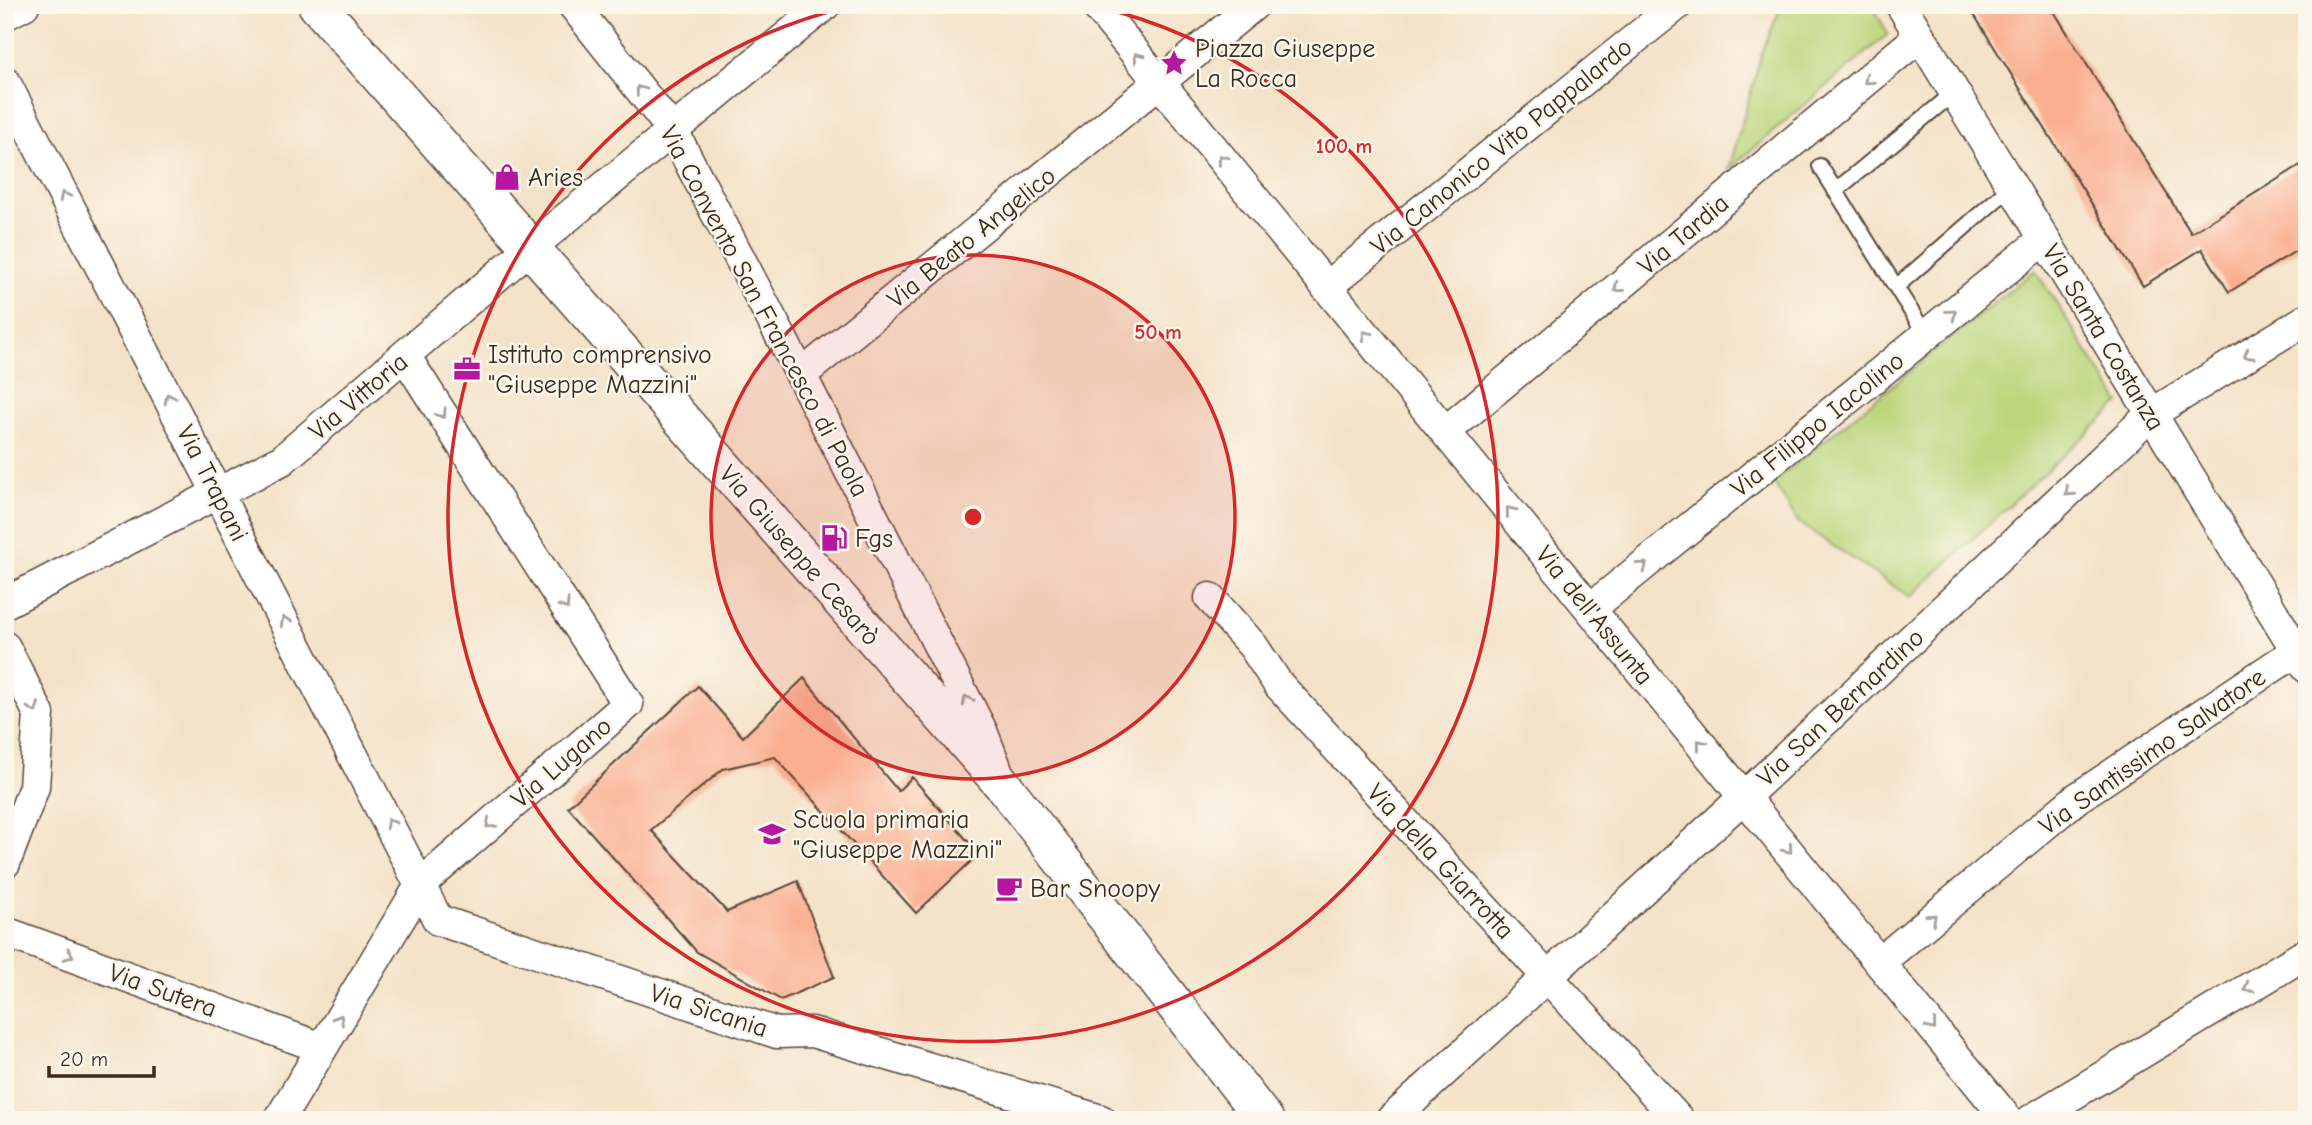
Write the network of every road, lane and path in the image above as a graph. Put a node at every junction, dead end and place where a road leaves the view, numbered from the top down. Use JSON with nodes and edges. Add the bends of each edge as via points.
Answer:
{"nodes":[{"id":1,"x":24,"y":5,"type":"edge"},
{"id":2,"x":317,"y":5,"type":"edge"},
{"id":3,"x":573,"y":5,"type":"edge"},
{"id":4,"x":825,"y":5,"type":"edge"},
{"id":5,"x":1096,"y":5,"type":"edge"},
{"id":6,"x":1677,"y":5,"type":"edge"},
{"id":7,"x":1901,"y":5,"type":"edge"},
{"id":8,"x":1242,"y":9,"type":"edge"},
{"id":9,"x":5,"y":15,"type":"edge"},
{"id":10,"x":1920,"y":36,"type":"junction"},
{"id":11,"x":5,"y":82,"type":"edge"},
{"id":12,"x":1150,"y":91,"type":"junction"},
{"id":13,"x":1955,"y":92,"type":"junction"},
{"id":14,"x":673,"y":131,"type":"junction"},
{"id":15,"x":1820,"y":166,"type":"dead end"},
{"id":16,"x":2012,"y":186,"type":"junction"},
{"id":17,"x":1835,"y":191,"type":"junction"},
{"id":18,"x":2044,"y":239,"type":"junction"},
{"id":19,"x":530,"y":248,"type":"junction"},
{"id":20,"x":1326,"y":287,"type":"junction"},
{"id":21,"x":1896,"y":288,"type":"junction"},
{"id":22,"x":2307,"y":319,"type":"edge"},
{"id":23,"x":1926,"y":335,"type":"junction"},
{"id":24,"x":405,"y":356,"type":"junction"},
{"id":25,"x":801,"y":375,"type":"junction"},
{"id":26,"x":2151,"y":414,"type":"junction"},
{"id":27,"x":1445,"y":432,"type":"junction"},
{"id":28,"x":218,"y":493,"type":"junction"},
{"id":29,"x":1210,"y":598,"type":"dead end"},
{"id":30,"x":5,"y":603,"type":"edge"},
{"id":31,"x":1590,"y":609,"type":"junction"},
{"id":32,"x":5,"y":647,"type":"edge"},
{"id":33,"x":2303,"y":654,"type":"edge"},
{"id":34,"x":1003,"y":785,"type":"junction"},
{"id":35,"x":1744,"y":797,"type":"junction"},
{"id":36,"x":5,"y":863,"type":"edge"},
{"id":37,"x":421,"y":884,"type":"junction"},
{"id":38,"x":5,"y":932,"type":"edge"},
{"id":39,"x":2307,"y":953,"type":"edge"},
{"id":40,"x":1880,"y":962,"type":"junction"},
{"id":41,"x":1548,"y":977,"type":"junction"},
{"id":42,"x":322,"y":1048,"type":"junction"},
{"id":43,"x":279,"y":1120,"type":"edge"},
{"id":44,"x":1101,"y":1120,"type":"edge"},
{"id":45,"x":1265,"y":1120,"type":"edge"},
{"id":46,"x":1391,"y":1120,"type":"edge"},
{"id":47,"x":1679,"y":1120,"type":"edge"},
{"id":48,"x":2008,"y":1120,"type":"edge"},
{"id":49,"x":2031,"y":1120,"type":"edge"}],
"edges":[{"from":1,"to":9,"type":"street"},
{"from":2,"to":19,"type":"street","name":"Via Giuseppe Cesarò"},
{"from":14,"to":3,"type":"street","name":"Via Convento San Francesco di Paola","one_way":true},
{"from":4,"to":14,"type":"street","name":"Via Vittoria"},
{"from":12,"to":5,"type":"street","name":"Via dell'Assunta","one_way":true},
{"from":6,"to":20,"type":"street","name":"Via Canonico Vito Pappalardo"},
{"from":7,"to":10,"type":"street","name":"Via Santa Costanza"},
{"from":8,"to":12,"type":"street","name":"Via Beato Angelico"},
{"from":10,"to":13,"type":"street","name":"Via Santa Costanza"},
{"from":10,"to":27,"type":"street","name":"Via Tardia","one_way":true},
{"from":28,"to":11,"type":"street","name":"Via Trapani","one_way":true},
{"from":20,"to":12,"type":"street","name":"Via dell'Assunta","one_way":true,"via":[[1181,109]]},
{"from":12,"to":25,"type":"street","name":"Via Beato Angelico"},
{"from":13,"to":16,"type":"street","name":"Via Santa Costanza"},
{"from":13,"to":17,"type":"lane"},
{"from":14,"to":19,"type":"street","name":"Via Vittoria"},
{"from":14,"to":25,"type":"street","name":"Via Convento San Francesco di Paola"},
{"from":15,"to":17,"type":"lane"},
{"from":16,"to":18,"type":"street","name":"Via Santa Costanza"},
{"from":16,"to":21,"type":"lane"},
{"from":17,"to":21,"type":"lane"},
{"from":23,"to":18,"type":"street","name":"Via Filippo Iacolino","one_way":true},
{"from":18,"to":26,"type":"street","name":"Via Santa Costanza"},
{"from":19,"to":24,"type":"street","name":"Via Vittoria"},
{"from":19,"to":34,"type":"street","name":"Via Giuseppe Cesarò"},
{"from":27,"to":20,"type":"street","name":"Via dell'Assunta","one_way":true},
{"from":21,"to":23,"type":"lane"},
{"from":22,"to":26,"type":"street","name":"Via San Bernardino","one_way":true},
{"from":31,"to":23,"type":"street","name":"Via Filippo Iacolino","one_way":true},
{"from":24,"to":28,"type":"street","name":"Via Vittoria","via":[[282,460]]},
{"from":24,"to":37,"type":"street","name":"Via Lugano","one_way":true,"via":[[628,704]]},
{"from":34,"to":25,"type":"street","name":"Via Convento San Francesco di Paola","one_way":true,"via":[[982,731]]},
{"from":26,"to":33,"type":"street","name":"Via Santa Costanza"},
{"from":26,"to":35,"type":"street","name":"Via San Bernardino","one_way":true},
{"from":31,"to":27,"type":"street","name":"Via dell'Assunta","one_way":true},
{"from":28,"to":30,"type":"street","name":"Via Vittoria"},
{"from":37,"to":28,"type":"street","name":"Via Trapani","one_way":true},
{"from":29,"to":41,"type":"street","name":"Via della Giarrotta","via":[[1253,646],[1278,684]]},
{"from":35,"to":31,"type":"street","name":"Via dell'Assunta","one_way":true},
{"from":32,"to":36,"type":"street","one_way":true,"via":[[39,714],[34,787]]},
{"from":40,"to":33,"type":"street","name":"Via Santissimo Salvatore","one_way":true,"via":[[2077,798]]},
{"from":34,"to":45,"type":"street","name":"Via Giuseppe Cesarò"},
{"from":35,"to":40,"type":"street","name":"Via dell'Assunta","one_way":true},
{"from":35,"to":41,"type":"street","name":"Via San Bernardino"},
{"from":42,"to":37,"type":"street","name":"Via Lugano","one_way":true},
{"from":37,"to":44,"type":"street","name":"Via Sicania","via":[[438,920],[777,1033],[812,1032]]},
{"from":38,"to":42,"type":"street","name":"Via Sutera","one_way":true},
{"from":39,"to":49,"type":"street","one_way":true},
{"from":40,"to":48,"type":"street","name":"Via dell'Assunta","one_way":true},
{"from":41,"to":46,"type":"street","name":"Via San Bernardino"},
{"from":41,"to":47,"type":"street","name":"Via della Giarrotta"},
{"from":42,"to":43,"type":"street","name":"Via Lugano"}]}
